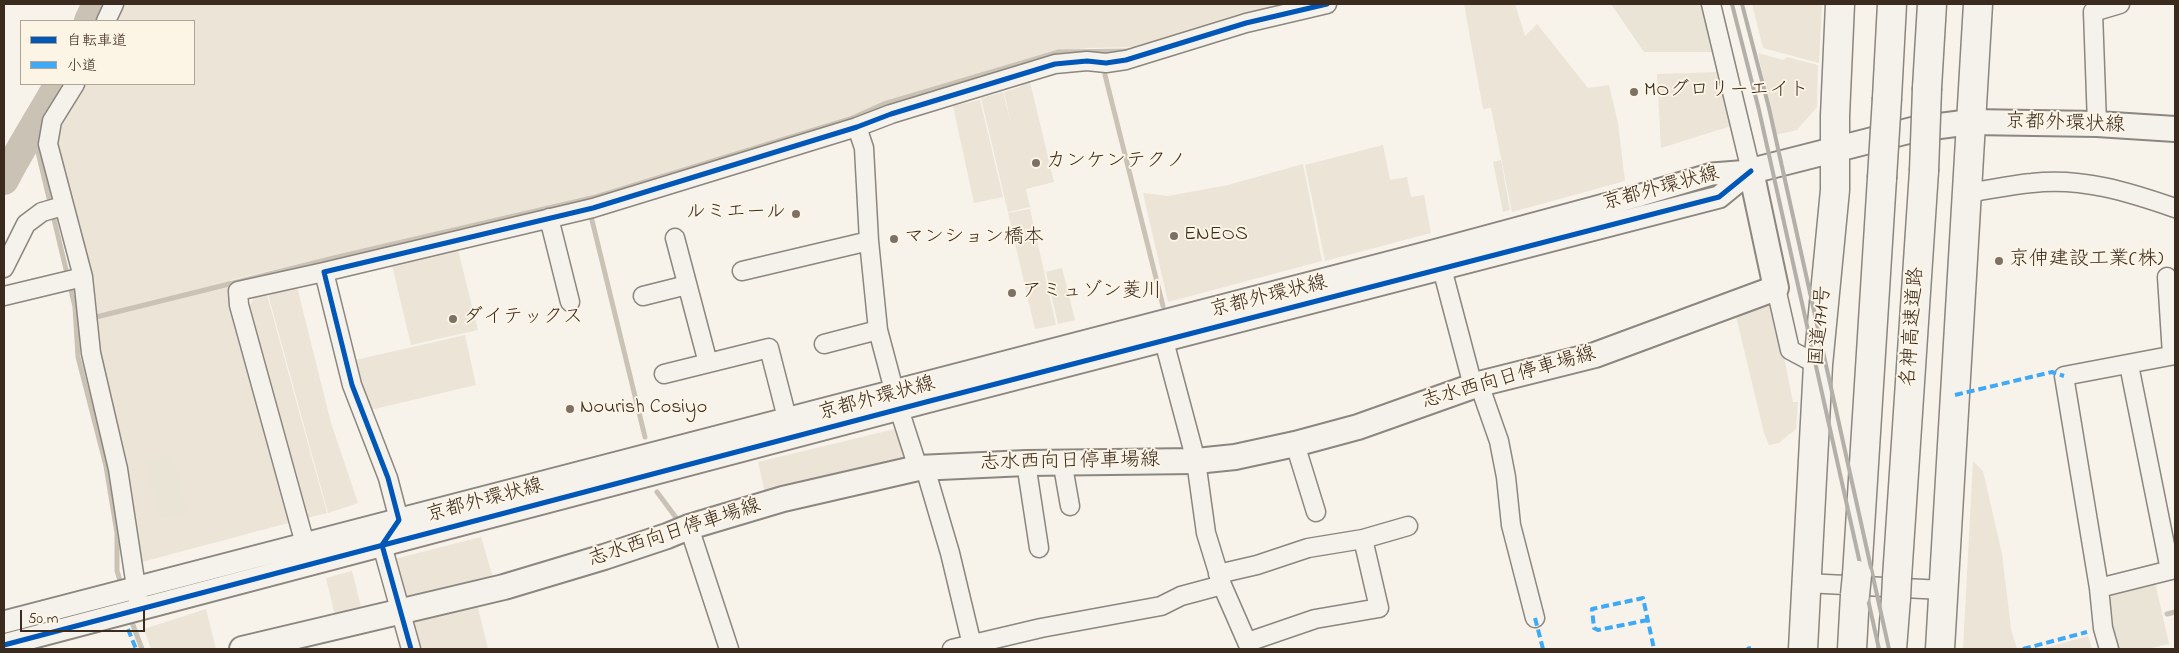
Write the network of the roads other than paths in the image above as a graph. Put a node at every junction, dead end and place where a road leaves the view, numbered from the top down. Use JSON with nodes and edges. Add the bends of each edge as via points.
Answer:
{"nodes":[{"id":1,"x":114,"y":4,"type":"edge"},
{"id":2,"x":1326,"y":4,"type":"edge"},
{"id":3,"x":1711,"y":4,"type":"edge"},
{"id":4,"x":1840,"y":4,"type":"edge"},
{"id":5,"x":1892,"y":4,"type":"edge"},
{"id":6,"x":1932,"y":4,"type":"edge"},
{"id":7,"x":1978,"y":4,"type":"edge"},
{"id":8,"x":2120,"y":4,"type":"edge"},
{"id":9,"x":106,"y":20,"type":"edge"},
{"id":10,"x":74,"y":85,"type":"edge"},
{"id":11,"x":1971,"y":122,"type":"junction"},
{"id":12,"x":2097,"y":124,"type":"junction"},
{"id":13,"x":857,"y":127,"type":"junction"},
{"id":14,"x":2175,"y":129,"type":"edge"},
{"id":15,"x":1836,"y":149,"type":"junction"},
{"id":16,"x":1751,"y":171,"type":"junction"},
{"id":17,"x":1967,"y":193,"type":"junction"},
{"id":18,"x":2175,"y":208,"type":"edge"},
{"id":19,"x":54,"y":209,"type":"junction"},
{"id":20,"x":549,"y":218,"type":"junction"},
{"id":21,"x":675,"y":238,"type":"dead end"},
{"id":22,"x":869,"y":241,"type":"junction"},
{"id":23,"x":1440,"y":259,"type":"junction"},
{"id":24,"x":4,"y":268,"type":"edge"},
{"id":25,"x":742,"y":270,"type":"dead end"},
{"id":26,"x":324,"y":272,"type":"junction"},
{"id":27,"x":2167,"y":277,"type":"dead end"},
{"id":28,"x":80,"y":278,"type":"junction"},
{"id":29,"x":687,"y":285,"type":"junction"},
{"id":30,"x":1776,"y":288,"type":"junction"},
{"id":31,"x":4,"y":294,"type":"edge"},
{"id":32,"x":643,"y":296,"type":"dead end"},
{"id":33,"x":570,"y":302,"type":"dead end"},
{"id":34,"x":1168,"y":319,"type":"junction"},
{"id":35,"x":878,"y":330,"type":"junction"},
{"id":36,"x":1164,"y":340,"type":"junction"},
{"id":37,"x":824,"y":344,"type":"dead end"},
{"id":38,"x":2174,"y":355,"type":"edge"},
{"id":39,"x":708,"y":363,"type":"junction"},
{"id":40,"x":1818,"y":365,"type":"junction"},
{"id":41,"x":2129,"y":365,"type":"junction"},
{"id":42,"x":664,"y":374,"type":"dead end"},
{"id":43,"x":1476,"y":385,"type":"junction"},
{"id":44,"x":897,"y":400,"type":"junction"},
{"id":45,"x":787,"y":418,"type":"junction"},
{"id":46,"x":1296,"y":444,"type":"junction"},
{"id":47,"x":1196,"y":461,"type":"junction"},
{"id":48,"x":1026,"y":463,"type":"junction"},
{"id":49,"x":1065,"y":463,"type":"junction"},
{"id":50,"x":918,"y":468,"type":"junction"},
{"id":51,"x":1070,"y":506,"type":"dead end"},
{"id":52,"x":1316,"y":512,"type":"dead end"},
{"id":53,"x":399,"y":520,"type":"junction"},
{"id":54,"x":1408,"y":526,"type":"dead end"},
{"id":55,"x":685,"y":528,"type":"junction"},
{"id":56,"x":1362,"y":539,"type":"junction"},
{"id":57,"x":305,"y":544,"type":"junction"},
{"id":58,"x":382,"y":545,"type":"junction"},
{"id":59,"x":1039,"y":548,"type":"dead end"},
{"id":60,"x":2173,"y":570,"type":"edge"},
{"id":61,"x":1220,"y":579,"type":"junction"},
{"id":62,"x":1806,"y":583,"type":"junction"},
{"id":63,"x":2099,"y":588,"type":"junction"},
{"id":64,"x":1943,"y":590,"type":"junction"},
{"id":65,"x":130,"y":601,"type":"junction"},
{"id":66,"x":402,"y":612,"type":"junction"},
{"id":67,"x":1535,"y":618,"type":"dead end"},
{"id":68,"x":4,"y":622,"type":"edge"},
{"id":69,"x":4,"y":645,"type":"edge"},
{"id":70,"x":1249,"y":645,"type":"edge"},
{"id":71,"x":978,"y":646,"type":"edge"},
{"id":72,"x":242,"y":649,"type":"edge"},
{"id":73,"x":411,"y":649,"type":"edge"},
{"id":74,"x":728,"y":649,"type":"edge"},
{"id":75,"x":952,"y":649,"type":"edge"},
{"id":76,"x":1803,"y":649,"type":"edge"},
{"id":77,"x":1852,"y":649,"type":"edge"},
{"id":78,"x":1892,"y":649,"type":"edge"},
{"id":79,"x":1940,"y":649,"type":"edge"},
{"id":80,"x":2109,"y":649,"type":"edge"}],
"edges":[{"from":1,"to":9,"type":"street"},
{"from":2,"to":13,"type":"street","via":[[1246,23],[1126,60],[1055,64]]},
{"from":3,"to":16,"type":"street"},
{"from":4,"to":15,"type":"highway","name":"国道171号"},
{"from":5,"to":77,"type":"highway","name":"名神高速道路","bridge":true},
{"from":6,"to":78,"type":"highway","name":"名神高速道路","bridge":true},
{"from":7,"to":11,"type":"highway"},
{"from":8,"to":12,"type":"street","via":[[2093,12]]},
{"from":10,"to":19,"type":"street","via":[[52,121],[48,144]]},
{"from":11,"to":12,"type":"main road","name":"京都外環状線"},
{"from":11,"to":15,"type":"main road","name":"京都外環状線","via":[[1916,129]]},
{"from":11,"to":17,"type":"highway"},
{"from":12,"to":14,"type":"main road","name":"京都外環状線"},
{"from":13,"to":20,"type":"street","via":[[589,209]]},
{"from":13,"to":22,"type":"street","via":[[864,148]]},
{"from":15,"to":16,"type":"main road","name":"京都外環状線"},
{"from":15,"to":40,"type":"highway","name":"国道171号"},
{"from":16,"to":23,"type":"street","name":"京都外環状線","via":[[1719,197]]},
{"from":16,"to":30,"type":"main road"},
{"from":17,"to":18,"type":"street","via":[[2033,182],[2076,183],[2115,188]]},
{"from":17,"to":64,"type":"highway"},
{"from":19,"to":24,"type":"street","via":[[26,224]]},
{"from":19,"to":28,"type":"street"},
{"from":20,"to":26,"type":"street"},
{"from":20,"to":33,"type":"street"},
{"from":21,"to":29,"type":"street"},
{"from":22,"to":25,"type":"street"},
{"from":22,"to":35,"type":"street"},
{"from":23,"to":34,"type":"street","name":"京都外環状線"},
{"from":23,"to":36,"type":"street","name":"京都外環状線"},
{"from":23,"to":43,"type":"street"},
{"from":26,"to":53,"type":"street","via":[[352,385],[388,478]]},
{"from":26,"to":57,"type":"street","via":[[238,291]]},
{"from":27,"to":38,"type":"street"},
{"from":28,"to":31,"type":"street"},
{"from":28,"to":65,"type":"street","via":[[91,353],[118,469]]},
{"from":29,"to":32,"type":"street"},
{"from":29,"to":39,"type":"street"},
{"from":30,"to":40,"type":"street","via":[[1790,350]]},
{"from":30,"to":43,"type":"main road","name":"志水西向日停車場線","via":[[1595,355]]},
{"from":34,"to":36,"type":"street","via":[[1162,332]]},
{"from":34,"to":44,"type":"street","name":"京都外環状線"},
{"from":35,"to":37,"type":"street"},
{"from":35,"to":44,"type":"street"},
{"from":36,"to":44,"type":"street","name":"京都外環状線"},
{"from":36,"to":47,"type":"street"},
{"from":38,"to":41,"type":"street"},
{"from":39,"to":42,"type":"street"},
{"from":39,"to":45,"type":"street","via":[[769,348]]},
{"from":40,"to":62,"type":"highway","name":"国道171号"},
{"from":41,"to":60,"type":"street"},
{"from":41,"to":63,"type":"street","via":[[2064,376]]},
{"from":43,"to":46,"type":"main road","name":"志水西向日停車場線","via":[[1358,427]]},
{"from":43,"to":67,"type":"street","via":[[1499,442],[1512,525]]},
{"from":44,"to":45,"type":"street","name":"京都外環状線"},
{"from":44,"to":50,"type":"street"},
{"from":44,"to":58,"type":"street","name":"京都外環状線"},
{"from":45,"to":53,"type":"street","name":"京都外環状線"},
{"from":46,"to":47,"type":"main road","name":"志水西向日停車場線","via":[[1235,457]]},
{"from":46,"to":52,"type":"street"},
{"from":47,"to":49,"type":"main road","name":"志水西向日停車場線"},
{"from":47,"to":61,"type":"street","via":[[1206,533]]},
{"from":48,"to":49,"type":"main road","name":"志水西向日停車場線"},
{"from":48,"to":50,"type":"main road","name":"志水西向日停車場線"},
{"from":48,"to":59,"type":"street"},
{"from":49,"to":51,"type":"street"},
{"from":50,"to":55,"type":"main road","name":"志水西向日停車場線","via":[[783,499]]},
{"from":50,"to":71,"type":"street","via":[[927,475]]},
{"from":53,"to":57,"type":"street","name":"京都外環状線"},
{"from":53,"to":58,"type":"street"},
{"from":54,"to":56,"type":"street"},
{"from":55,"to":66,"type":"main road","name":"志水西向日停車場線","via":[[604,557]]},
{"from":55,"to":74,"type":"street"},
{"from":56,"to":61,"type":"street","via":[[1308,548]]},
{"from":56,"to":70,"type":"street","via":[[1379,608],[1315,619]]},
{"from":57,"to":65,"type":"street","name":"京都外環状線"},
{"from":58,"to":65,"type":"street","name":"京都外環状線"},
{"from":58,"to":66,"type":"street"},
{"from":60,"to":63,"type":"street"},
{"from":61,"to":70,"type":"street"},
{"from":61,"to":71,"type":"street","via":[[1161,606],[1041,628]]},
{"from":62,"to":64,"type":"street"},
{"from":62,"to":76,"type":"highway","name":"国道171号"},
{"from":63,"to":80,"type":"street","via":[[2103,628]]},
{"from":64,"to":79,"type":"highway"},
{"from":65,"to":68,"type":"street","name":"京都外環状線"},
{"from":65,"to":69,"type":"street","name":"京都外環状線"},
{"from":66,"to":72,"type":"main road","name":"志水西向日停車場線"},
{"from":66,"to":73,"type":"street"},
{"from":71,"to":75,"type":"street"}]}
